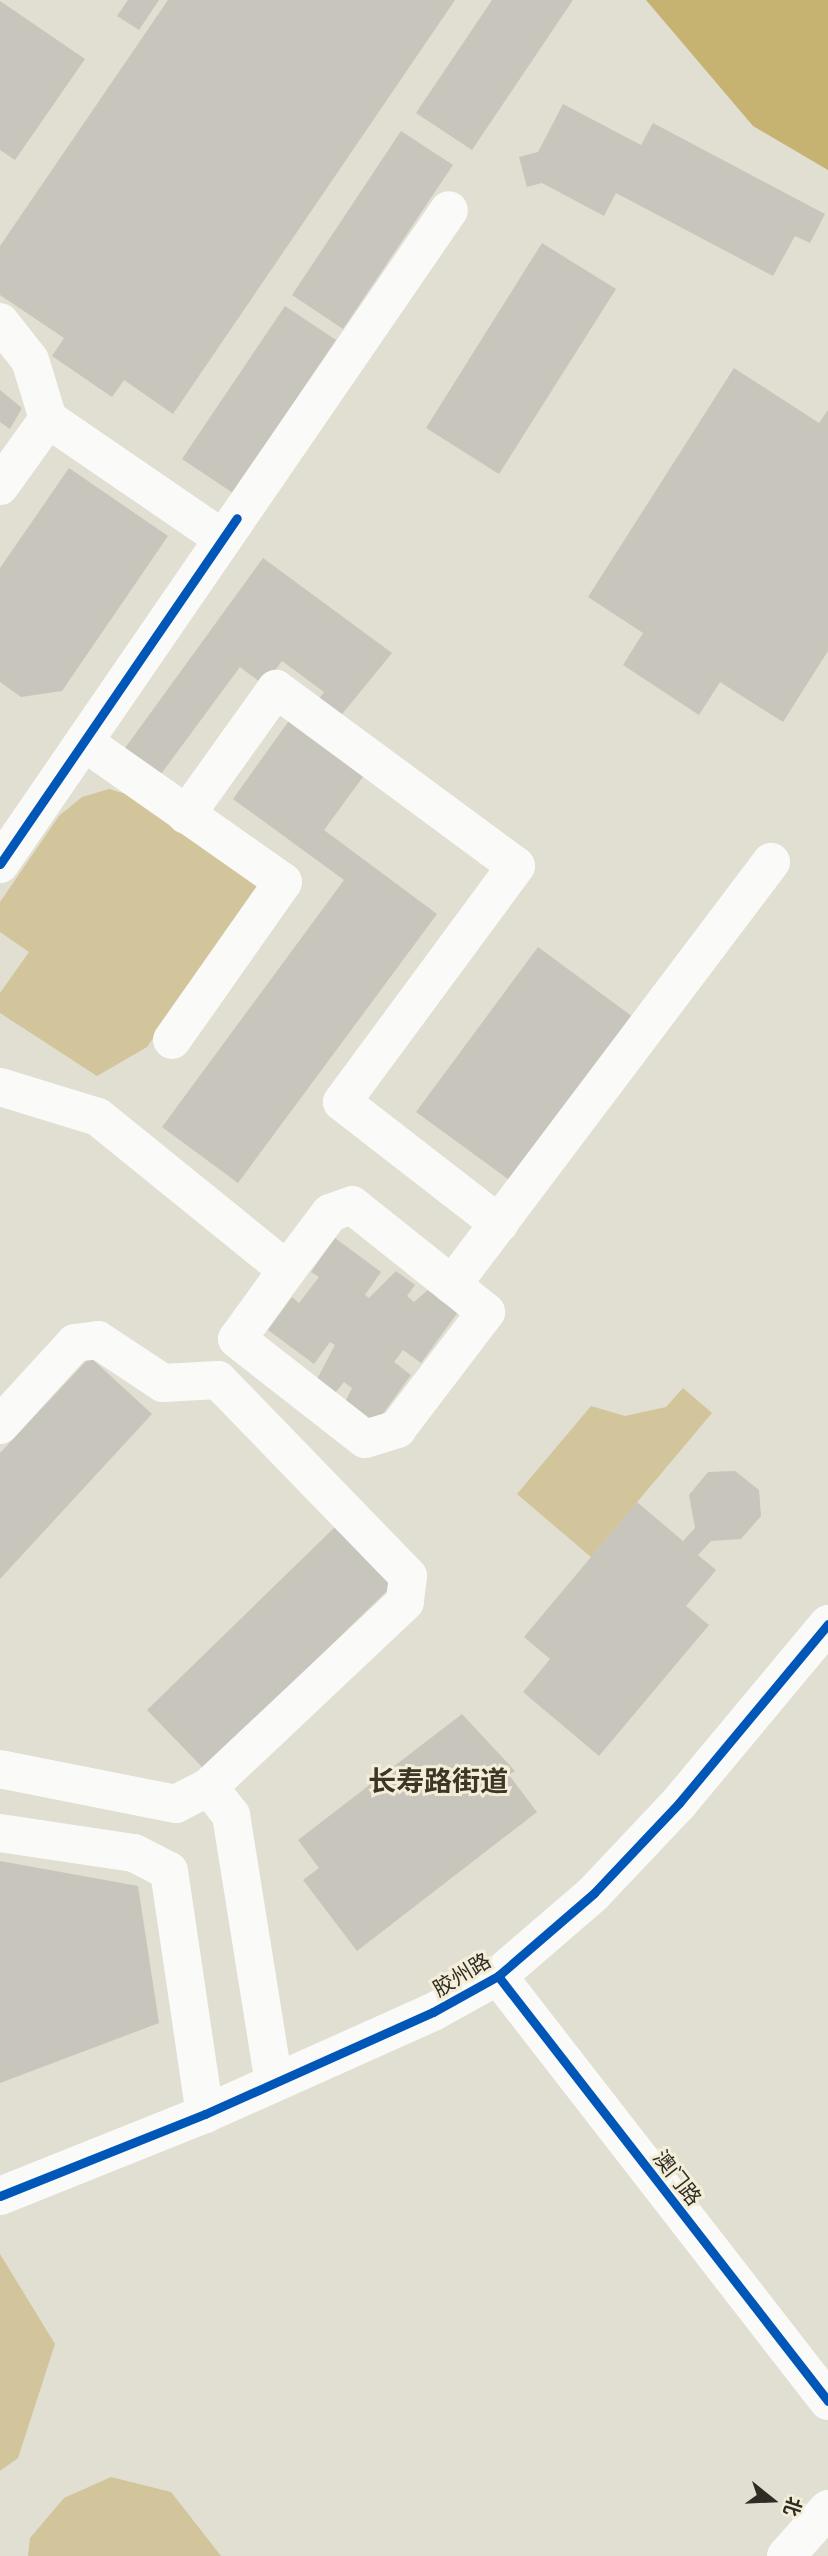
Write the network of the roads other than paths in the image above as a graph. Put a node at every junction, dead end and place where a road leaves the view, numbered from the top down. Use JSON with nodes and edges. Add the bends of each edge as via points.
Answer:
{"nodes":[{"id":1,"x":449,"y":210,"type":"dead end"},
{"id":2,"x":0,"y":322,"type":"edge"},
{"id":3,"x":48,"y":419,"type":"junction"},
{"id":4,"x":0,"y":486,"type":"edge"},
{"id":5,"x":230,"y":529,"type":"junction"},
{"id":6,"x":84,"y":742,"type":"junction"},
{"id":7,"x":186,"y":815,"type":"junction"},
{"id":8,"x":771,"y":862,"type":"dead end"},
{"id":9,"x":0,"y":864,"type":"edge"},
{"id":10,"x":172,"y":1040,"type":"dead end"},
{"id":11,"x":0,"y":1087,"type":"edge"},
{"id":12,"x":499,"y":1224,"type":"junction"},
{"id":13,"x":287,"y":1270,"type":"junction"},
{"id":14,"x":452,"y":1285,"type":"junction"},
{"id":15,"x":0,"y":1425,"type":"edge"},
{"id":16,"x":828,"y":1624,"type":"edge"},
{"id":17,"x":0,"y":1769,"type":"edge"},
{"id":18,"x":209,"y":1787,"type":"junction"},
{"id":19,"x":0,"y":1833,"type":"edge"},
{"id":20,"x":498,"y":1976,"type":"junction"},
{"id":21,"x":274,"y":2082,"type":"junction"},
{"id":22,"x":205,"y":2114,"type":"junction"},
{"id":23,"x":0,"y":2196,"type":"edge"},
{"id":24,"x":828,"y":2401,"type":"edge"},
{"id":25,"x":828,"y":2510,"type":"edge"},
{"id":26,"x":786,"y":2556,"type":"edge"}],
"edges":[{"from":1,"to":5,"type":"street"},
{"from":2,"to":3,"type":"street","via":[[30,360]]},
{"from":3,"to":4,"type":"street"},
{"from":3,"to":5,"type":"street"},
{"from":5,"to":6,"type":"street"},
{"from":6,"to":7,"type":"street"},
{"from":6,"to":9,"type":"street"},
{"from":7,"to":10,"type":"street","via":[[283,882]]},
{"from":7,"to":12,"type":"street","via":[[276,689],[516,866],[342,1102]]},
{"from":8,"to":12,"type":"street"},
{"from":11,"to":13,"type":"street","via":[[98,1117]]},
{"from":12,"to":14,"type":"street"},
{"from":13,"to":14,"type":"street","via":[[330,1213],[352,1205]]},
{"from":13,"to":14,"type":"street","via":[[237,1339],[375,1441],[397,1429],[486,1312]]},
{"from":15,"to":18,"type":"street","via":[[75,1342],[98,1340],[163,1383],[218,1380],[408,1576],[405,1602]]},
{"from":16,"to":20,"type":"street","name":"胶州路","via":[[680,1803],[594,1893]]},
{"from":17,"to":18,"type":"street","via":[[176,1804]]},
{"from":18,"to":21,"type":"street","via":[[232,1815]]},
{"from":19,"to":22,"type":"street","via":[[134,1853],[169,1871]]},
{"from":20,"to":21,"type":"street","name":"胶州路"},
{"from":20,"to":24,"type":"street","name":"澳门路"},
{"from":21,"to":22,"type":"street","name":"胶州路"},
{"from":22,"to":23,"type":"street","name":"胶州路"},
{"from":25,"to":26,"type":"street"}]}
